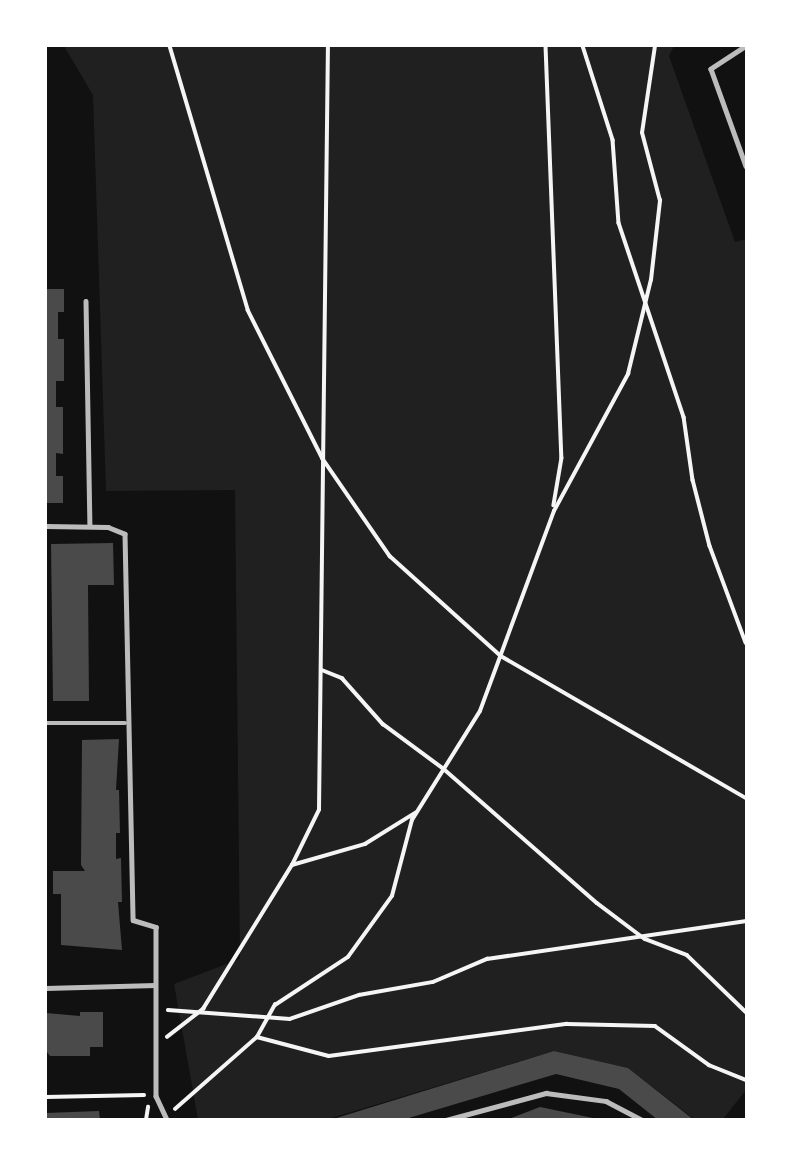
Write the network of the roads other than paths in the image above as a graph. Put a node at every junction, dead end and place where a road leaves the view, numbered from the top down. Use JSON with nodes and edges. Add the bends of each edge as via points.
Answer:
{"nodes":[{"id":1,"x":747,"y":46,"type":"edge"},
{"id":2,"x":747,"y":166,"type":"edge"},
{"id":3,"x":86,"y":301,"type":"dead end"},
{"id":4,"x":46,"y":526,"type":"edge"},
{"id":5,"x":90,"y":526,"type":"junction"},
{"id":6,"x":46,"y":723,"type":"edge"},
{"id":7,"x":125,"y":723,"type":"junction"},
{"id":8,"x":155,"y":985,"type":"junction"},
{"id":9,"x":46,"y":988,"type":"edge"},
{"id":10,"x":168,"y":1117,"type":"edge"},
{"id":11,"x":446,"y":1119,"type":"edge"},
{"id":12,"x":642,"y":1119,"type":"edge"}],
"edges":[{"from":1,"to":2,"type":"lane","via":[[711,69]]},
{"from":3,"to":5,"type":"lane"},
{"from":4,"to":5,"type":"lane"},
{"from":5,"to":7,"type":"lane","via":[[125,534]]},
{"from":6,"to":7,"type":"lane"},
{"from":7,"to":8,"type":"lane","via":[[133,920],[156,927]]},
{"from":8,"to":9,"type":"lane"},
{"from":8,"to":10,"type":"lane","via":[[156,1096]]},
{"from":11,"to":12,"type":"lane","via":[[545,1093],[606,1101]]}]}
